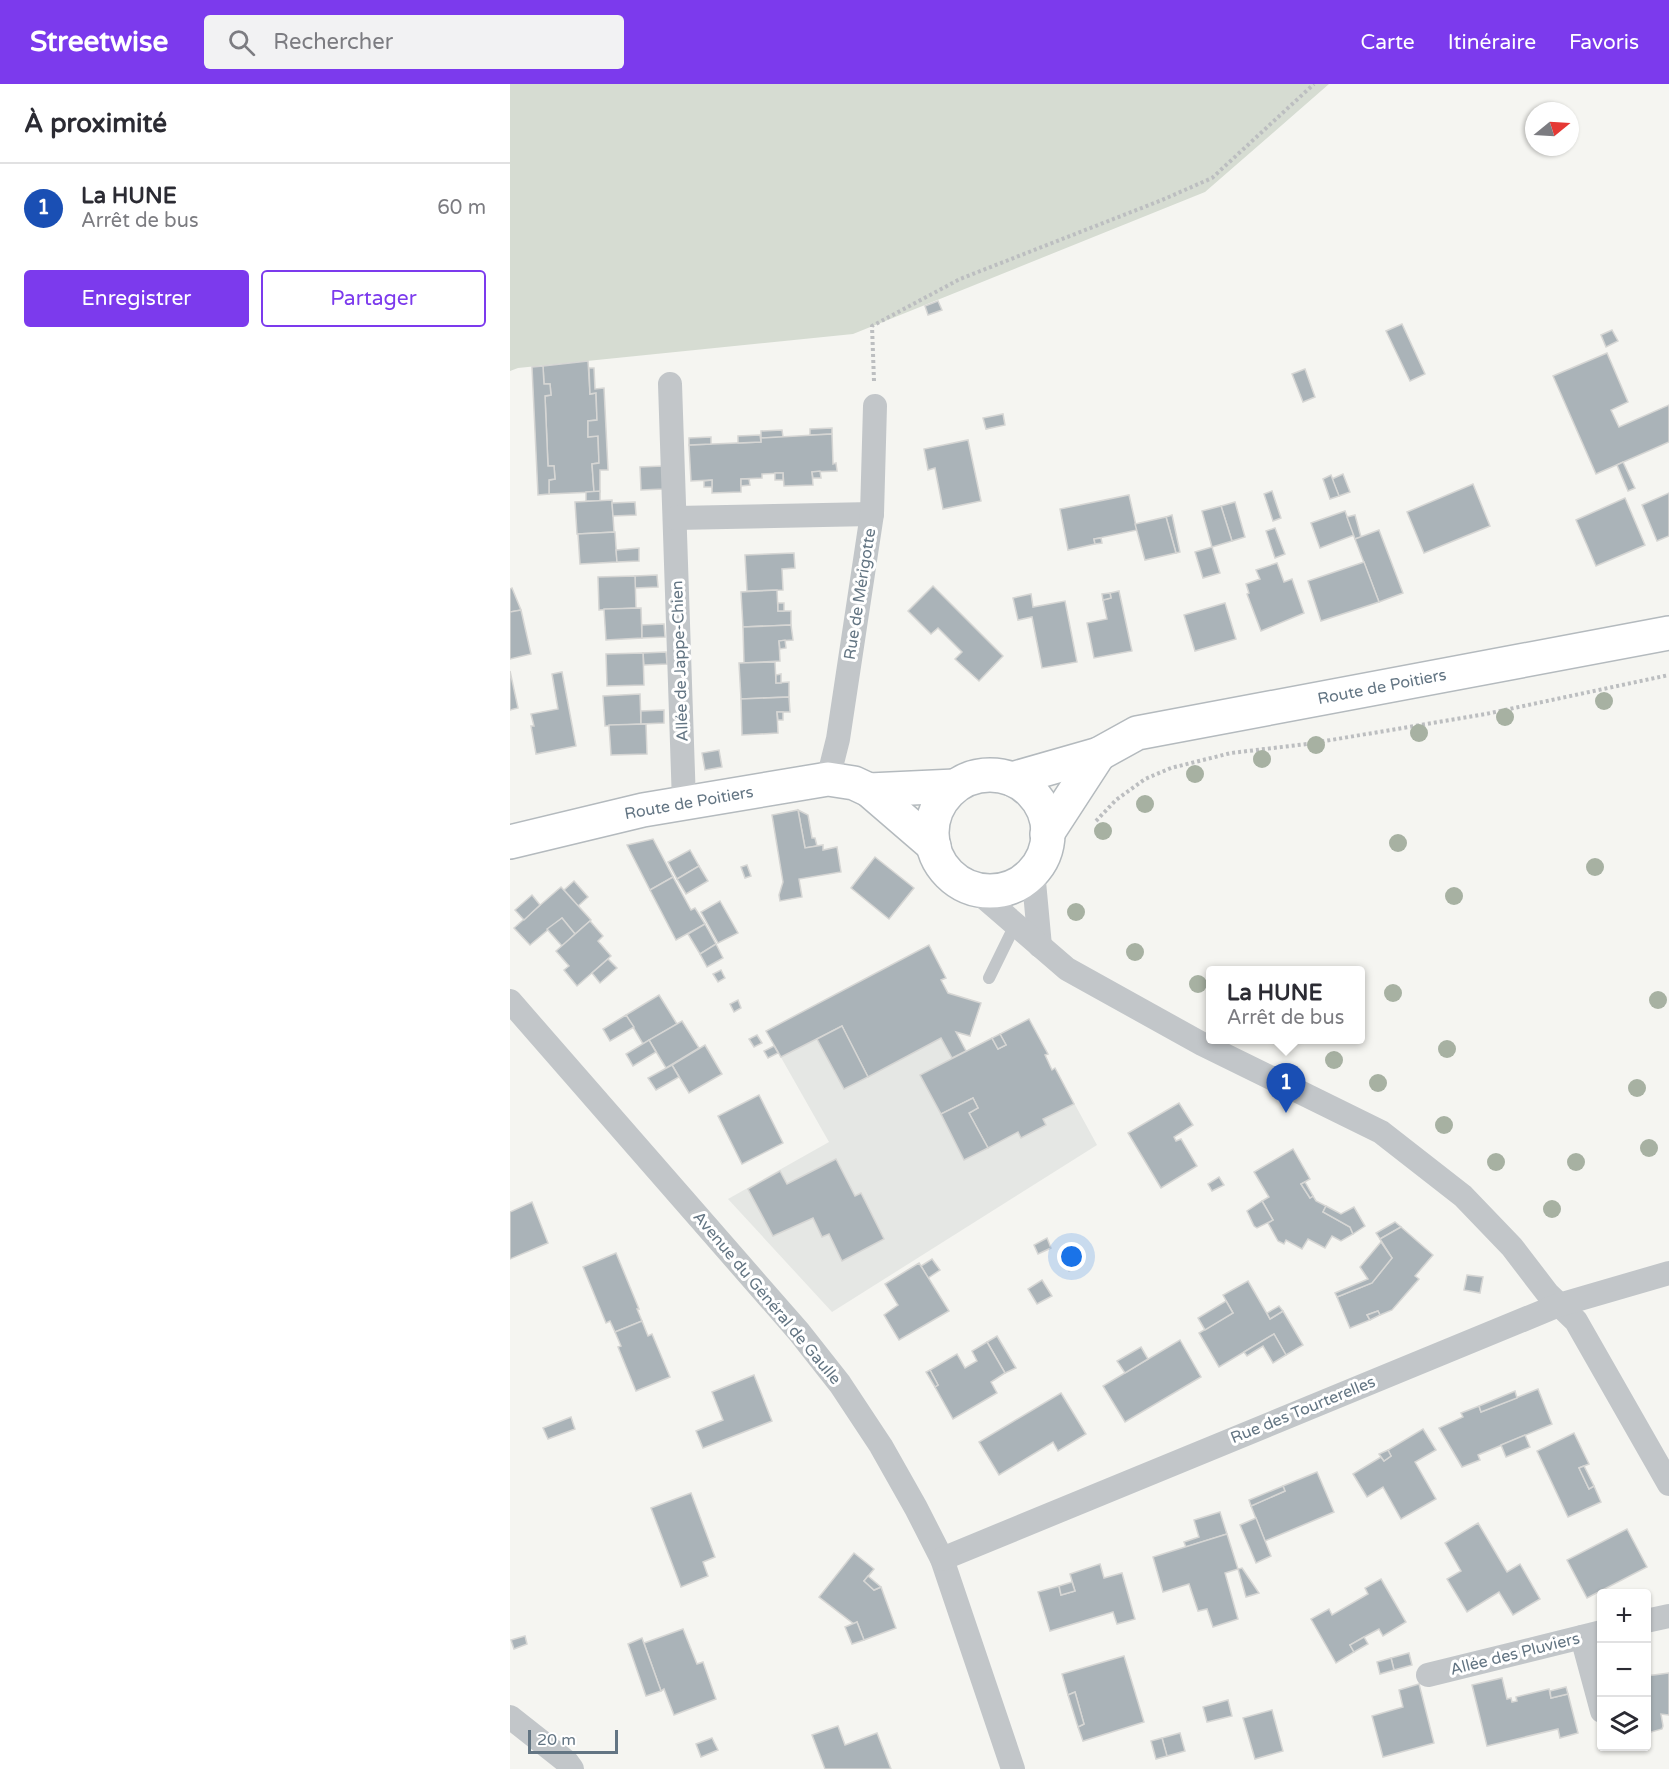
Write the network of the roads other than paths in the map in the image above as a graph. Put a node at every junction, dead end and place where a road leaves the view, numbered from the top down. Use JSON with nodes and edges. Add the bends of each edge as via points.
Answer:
{"nodes":[{"id":1,"x":670,"y":384,"type":"dead end"},
{"id":2,"x":875,"y":406,"type":"road end"},
{"id":3,"x":873,"y":514,"type":"junction"},
{"id":4,"x":676,"y":518,"type":"junction"},
{"id":5,"x":1669,"y":633,"type":"edge"},
{"id":6,"x":1099,"y":754,"type":"junction"},
{"id":7,"x":828,"y":779,"type":"junction"},
{"id":8,"x":1012,"y":779,"type":"junction"},
{"id":9,"x":955,"y":786,"type":"junction"},
{"id":10,"x":869,"y":790,"type":"junction"},
{"id":11,"x":684,"y":803,"type":"junction"},
{"id":12,"x":1047,"y":834,"type":"junction"},
{"id":13,"x":510,"y":842,"type":"edge"},
{"id":14,"x":934,"y":846,"type":"junction"},
{"id":15,"x":1033,"y":871,"type":"junction"},
{"id":16,"x":972,"y":887,"type":"junction"},
{"id":17,"x":1016,"y":925,"type":"junction"},
{"id":18,"x":1040,"y":946,"type":"junction"},
{"id":19,"x":989,"y":978,"type":"dead end"},
{"id":20,"x":510,"y":1001,"type":"edge"},
{"id":21,"x":1669,"y":1273,"type":"edge"},
{"id":22,"x":1559,"y":1305,"type":"junction"},
{"id":23,"x":1669,"y":1484,"type":"edge"},
{"id":24,"x":942,"y":1559,"type":"junction"},
{"id":25,"x":1669,"y":1616,"type":"edge"},
{"id":26,"x":1651,"y":1620,"type":"edge"},
{"id":27,"x":1592,"y":1635,"type":"edge"},
{"id":28,"x":1428,"y":1675,"type":"dead end"},
{"id":29,"x":1600,"y":1697,"type":"edge"},
{"id":30,"x":510,"y":1717,"type":"edge"},
{"id":31,"x":573,"y":1769,"type":"edge"},
{"id":32,"x":1013,"y":1769,"type":"edge"}],
"edges":[{"from":1,"to":4,"type":"street","name":"Allée de Jappe-Chien"},
{"from":2,"to":3,"type":"street","name":"Rue de Mérigotte"},
{"from":3,"to":4,"type":"street"},
{"from":3,"to":7,"type":"street","name":"Rue de Mérigotte","via":[[838,739]]},
{"from":4,"to":11,"type":"street","name":"Allée de Jappe-Chien"},
{"from":5,"to":6,"type":"street","name":"Route de Poitiers","via":[[1137,733]]},
{"from":6,"to":8,"type":"street","name":"Route de Poitiers"},
{"from":6,"to":12,"type":"street","name":"Route de Poitiers"},
{"from":7,"to":10,"type":"street","name":"Route de Poitiers"},
{"from":7,"to":11,"type":"street","name":"Route de Poitiers"},
{"from":8,"to":9,"type":"street","via":[[976,776]]},
{"from":8,"to":12,"type":"street","via":[[1037,798],[1047,819]]},
{"from":9,"to":10,"type":"street","name":"Route de Poitiers"},
{"from":9,"to":14,"type":"street","via":[[940,802],[932,823]]},
{"from":10,"to":14,"type":"street","name":"Route de Poitiers"},
{"from":11,"to":13,"type":"street","name":"Route de Poitiers"},
{"from":12,"to":15,"type":"street","via":[[1048,842]]},
{"from":14,"to":16,"type":"street","via":[[944,868]]},
{"from":15,"to":16,"type":"street","via":[[1004,889]]},
{"from":15,"to":18,"type":"street"},
{"from":16,"to":17,"type":"street"},
{"from":17,"to":18,"type":"street"},
{"from":17,"to":19,"type":"lane"},
{"from":18,"to":22,"type":"street","via":[[1067,969],[1202,1044],[1381,1132],[1462,1196],[1512,1247]]},
{"from":20,"to":24,"type":"street","name":"Avenue du Général de Gaulle","via":[[840,1384],[887,1456]]},
{"from":21,"to":22,"type":"street","name":"Rue des Tourterelles"},
{"from":22,"to":23,"type":"street","via":[[1576,1321]]},
{"from":22,"to":24,"type":"street","name":"Rue des Tourterelles"},
{"from":24,"to":32,"type":"street","name":"Avenue du Général de Gaulle"},
{"from":25,"to":26,"type":"street"},
{"from":27,"to":28,"type":"street","name":"Allée des Pluviers"},
{"from":27,"to":29,"type":"street"},
{"from":30,"to":31,"type":"street"}]}
